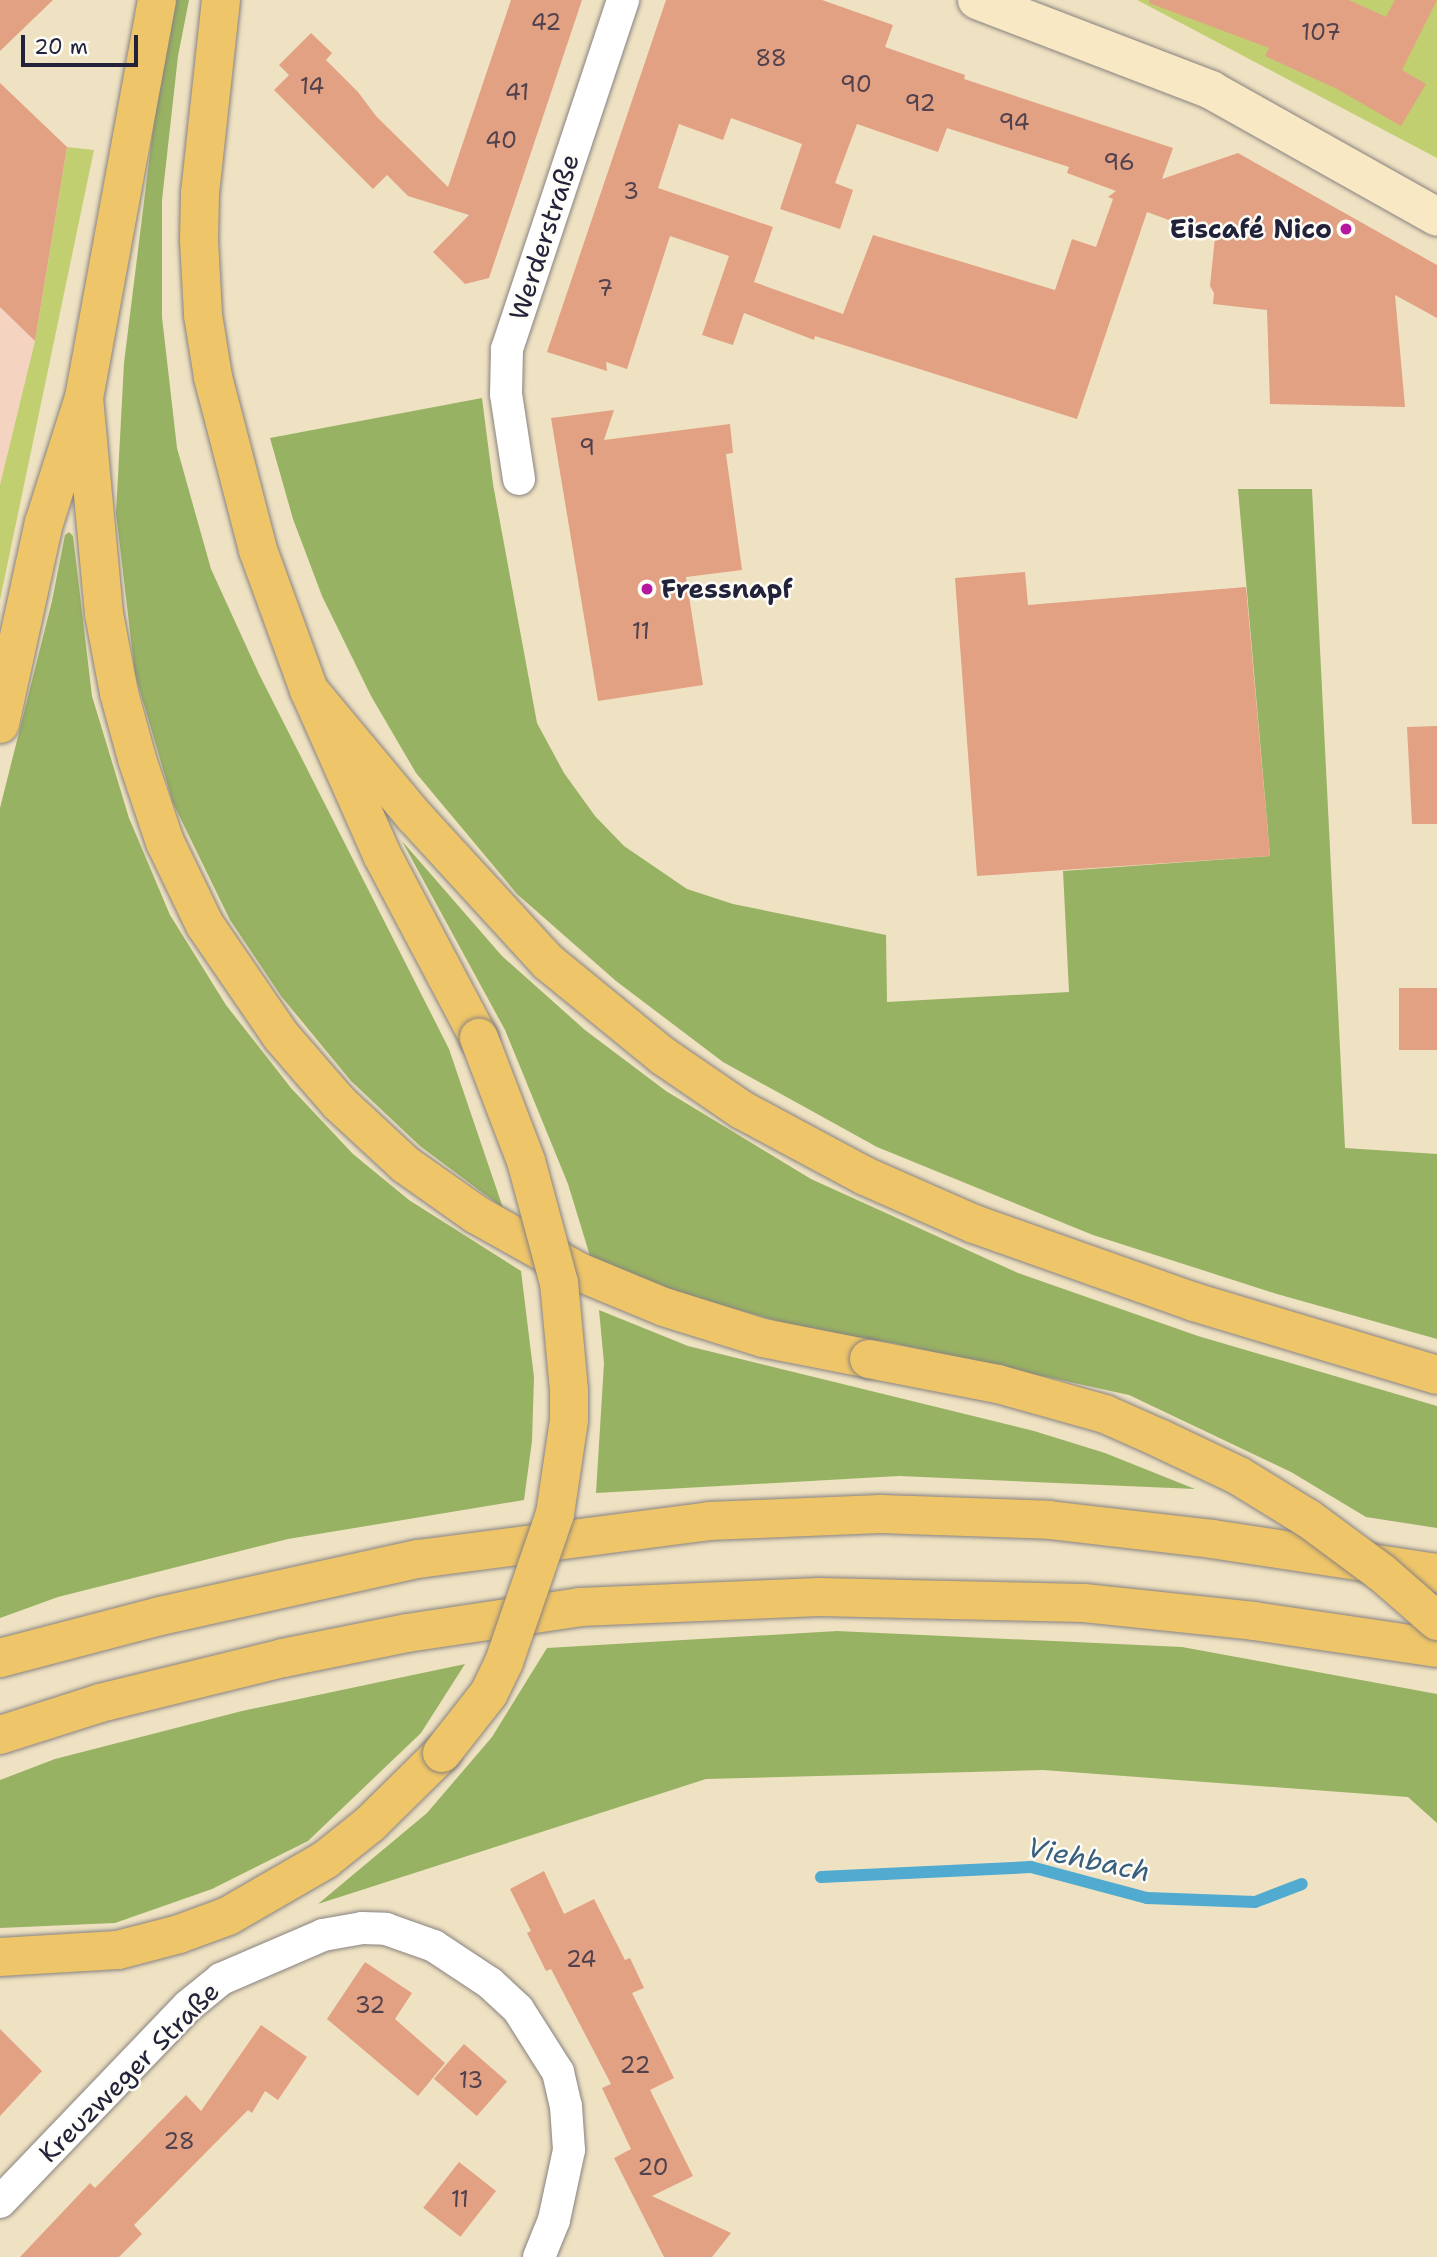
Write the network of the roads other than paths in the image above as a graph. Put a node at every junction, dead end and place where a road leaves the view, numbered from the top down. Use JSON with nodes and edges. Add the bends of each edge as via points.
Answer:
{"nodes":[{"id":1,"x":157,"y":0,"type":"edge"},
{"id":2,"x":221,"y":0,"type":"edge"},
{"id":3,"x":622,"y":0,"type":"edge"},
{"id":4,"x":977,"y":0,"type":"edge"},
{"id":5,"x":1437,"y":217,"type":"edge"},
{"id":6,"x":84,"y":398,"type":"junction"},
{"id":7,"x":519,"y":479,"type":"dead end"},
{"id":8,"x":309,"y":690,"type":"junction"},
{"id":9,"x":0,"y":724,"type":"edge"},
{"id":10,"x":1437,"y":1375,"type":"edge"},
{"id":11,"x":1437,"y":1573,"type":"edge"},
{"id":12,"x":1437,"y":1622,"type":"edge"},
{"id":13,"x":1437,"y":1648,"type":"edge"},
{"id":14,"x":0,"y":1658,"type":"edge"},
{"id":15,"x":0,"y":1735,"type":"edge"},
{"id":16,"x":0,"y":1957,"type":"edge"},
{"id":17,"x":0,"y":2202,"type":"edge"},
{"id":18,"x":539,"y":2257,"type":"edge"}],
"edges":[{"from":1,"to":6,"type":"highway"},
{"from":2,"to":8,"type":"highway","via":[[200,193],[204,315],[213,377],[258,550]]},
{"from":3,"to":7,"type":"street","name":"Werderstraße","via":[[507,349],[506,394]]},
{"from":4,"to":5,"type":"main road","via":[[1211,90]]},
{"from":6,"to":9,"type":"highway","via":[[44,523]]},
{"from":6,"to":12,"type":"highway","bridge":true,"via":[[104,614],[119,693],[165,842],[205,925],[281,1036],[339,1102],[406,1165],[477,1215],[577,1271],[664,1307],[763,1338],[998,1384],[1105,1415],[1228,1470],[1309,1519],[1382,1573]]},
{"from":8,"to":10,"type":"highway","via":[[415,817],[548,962],[663,1056],[742,1110],[865,1176],[974,1224],[1194,1302]]},
{"from":8,"to":16,"type":"highway","bridge":true,"via":[[382,855],[479,1038],[526,1161],[559,1283],[569,1390],[555,1514],[489,1693],[442,1753],[370,1824],[325,1860],[228,1916],[179,1934],[118,1950]]},
{"from":11,"to":14,"type":"highway","via":[[1049,1520],[881,1514],[709,1521],[418,1559],[160,1616]]},
{"from":13,"to":15,"type":"highway","via":[[1254,1621],[1084,1603],[819,1597],[580,1607],[407,1633],[282,1658],[100,1703]]},
{"from":17,"to":18,"type":"street","name":"Kreuzweger Straße","via":[[188,2006],[221,1979],[323,1934],[386,1928],[433,1946],[465,1965],[518,2009],[558,2072],[569,2150],[554,2220]]}]}
